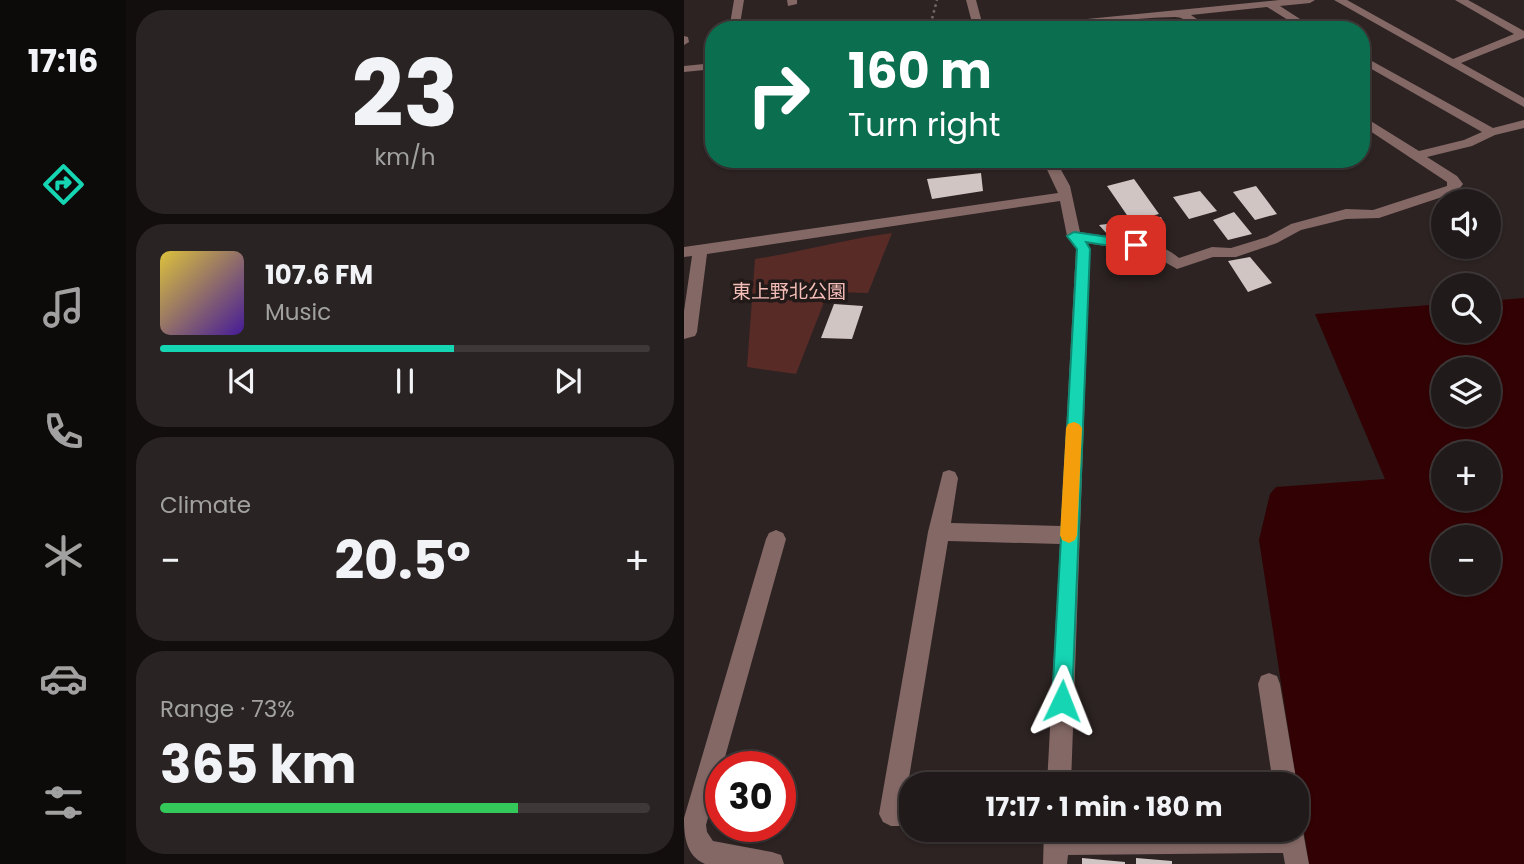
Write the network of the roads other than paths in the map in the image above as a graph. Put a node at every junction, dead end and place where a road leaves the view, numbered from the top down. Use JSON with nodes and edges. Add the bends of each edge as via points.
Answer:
{"nodes":[{"id":1,"x":739,"y":0,"type":"edge"},
{"id":2,"x":971,"y":0,"type":"edge"},
{"id":3,"x":1191,"y":0,"type":"edge"},
{"id":4,"x":1310,"y":0,"type":"edge"},
{"id":5,"x":1339,"y":0,"type":"edge"},
{"id":6,"x":1460,"y":0,"type":"edge"},
{"id":7,"x":1269,"y":4,"type":"junction"},
{"id":8,"x":1196,"y":11,"type":"junction"},
{"id":9,"x":1180,"y":13,"type":"junction"},
{"id":10,"x":1118,"y":19,"type":"joint"},
{"id":11,"x":736,"y":21,"type":"edge"},
{"id":12,"x":977,"y":21,"type":"edge"},
{"id":13,"x":1098,"y":21,"type":"edge"},
{"id":14,"x":1193,"y":21,"type":"edge"},
{"id":15,"x":1297,"y":21,"type":"edge"},
{"id":16,"x":1523,"y":34,"type":"edge"},
{"id":17,"x":1370,"y":63,"type":"edge"},
{"id":18,"x":1452,"y":63,"type":"junction"},
{"id":19,"x":705,"y":67,"type":"edge"},
{"id":20,"x":684,"y":69,"type":"edge"},
{"id":21,"x":1524,"y":103,"type":"edge"},
{"id":22,"x":1524,"y":124,"type":"edge"},
{"id":23,"x":1370,"y":125,"type":"edge"},
{"id":24,"x":1491,"y":132,"type":"junction"},
{"id":25,"x":1419,"y":155,"type":"junction"},
{"id":26,"x":1053,"y":168,"type":"edge"},
{"id":27,"x":1067,"y":196,"type":"junction"},
{"id":28,"x":1074,"y":236,"type":"junction"},
{"id":29,"x":692,"y":251,"type":"edge"},
{"id":30,"x":684,"y":333,"type":"edge"},
{"id":31,"x":949,"y":478,"type":"dead end"},
{"id":32,"x":938,"y":532,"type":"junction"},
{"id":33,"x":1068,"y":536,"type":"junction"},
{"id":34,"x":776,"y":539,"type":"dead end"},
{"id":35,"x":1269,"y":684,"type":"dead end"},
{"id":36,"x":1058,"y":772,"type":"edge"},
{"id":37,"x":1283,"y":772,"type":"edge"},
{"id":38,"x":899,"y":814,"type":"edge"},
{"id":39,"x":1056,"y":845,"type":"edge"},
{"id":40,"x":1294,"y":845,"type":"edge"},
{"id":41,"x":772,"y":864,"type":"edge"}],
"edges":[{"from":1,"to":11,"type":"street"},
{"from":2,"to":12,"type":"street"},
{"from":3,"to":8,"type":"street"},
{"from":4,"to":7,"type":"street"},
{"from":5,"to":18,"type":"street"},
{"from":6,"to":16,"type":"street"},
{"from":7,"to":8,"type":"street"},
{"from":7,"to":15,"type":"street"},
{"from":8,"to":9,"type":"street"},
{"from":9,"to":10,"type":"street"},
{"from":9,"to":14,"type":"street"},
{"from":10,"to":13,"type":"street"},
{"from":16,"to":18,"type":"street"},
{"from":17,"to":24,"type":"street"},
{"from":18,"to":21,"type":"street"},
{"from":19,"to":20,"type":"street"},
{"from":22,"to":24,"type":"street"},
{"from":23,"to":25,"type":"street"},
{"from":24,"to":25,"type":"street"},
{"from":25,"to":28,"type":"street","via":[[1452,179],[1456,184],[1452,189],[1374,215],[1346,214],[1296,227],[1231,253],[1212,252],[1177,264],[1150,246]]},
{"from":26,"to":27,"type":"street"},
{"from":27,"to":28,"type":"street"},
{"from":27,"to":29,"type":"street"},
{"from":28,"to":33,"type":"street","via":[[1084,249]]},
{"from":29,"to":30,"type":"street","via":[[689,332]]},
{"from":31,"to":32,"type":"street"},
{"from":32,"to":33,"type":"street"},
{"from":32,"to":38,"type":"street","via":[[891,814]]},
{"from":33,"to":36,"type":"street"},
{"from":34,"to":41,"type":"street","via":[[694,825],[694,836],[706,852]]},
{"from":35,"to":37,"type":"street"},
{"from":39,"to":40,"type":"street"}]}
